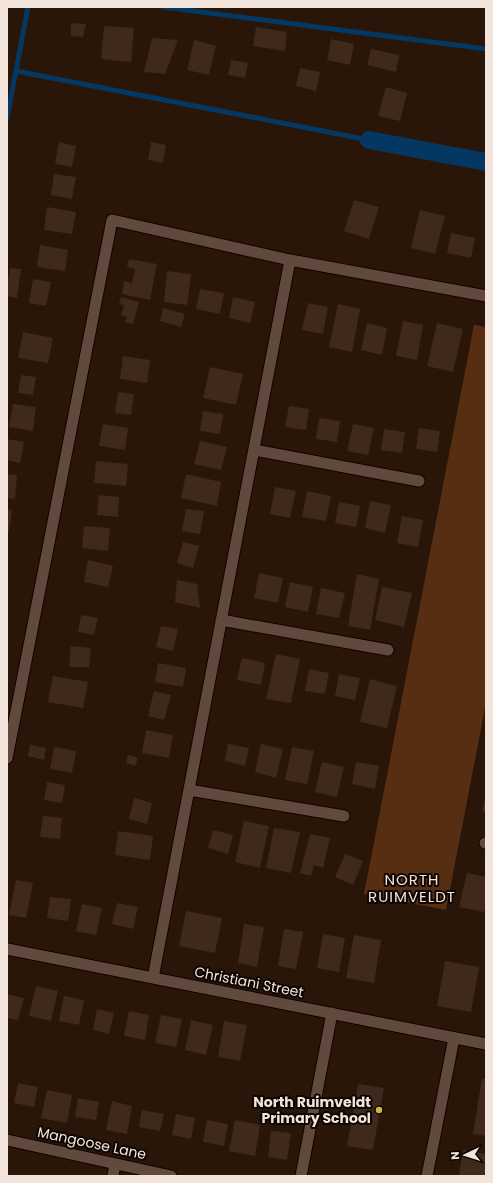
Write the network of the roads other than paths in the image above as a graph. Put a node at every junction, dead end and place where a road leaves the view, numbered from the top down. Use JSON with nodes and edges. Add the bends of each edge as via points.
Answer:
{"nodes":[{"id":1,"x":290,"y":260,"type":"junction"},
{"id":2,"x":486,"y":296,"type":"edge"},
{"id":3,"x":254,"y":450,"type":"junction"},
{"id":4,"x":419,"y":481,"type":"dead end"},
{"id":5,"x":221,"y":620,"type":"junction"},
{"id":6,"x":388,"y":650,"type":"dead end"},
{"id":7,"x":7,"y":758,"type":"edge"},
{"id":8,"x":189,"y":790,"type":"junction"},
{"id":9,"x":344,"y":816,"type":"dead end"},
{"id":10,"x":7,"y":949,"type":"edge"},
{"id":11,"x":153,"y":978,"type":"junction"},
{"id":12,"x":332,"y":1013,"type":"junction"},
{"id":13,"x":454,"y":1038,"type":"junction"},
{"id":14,"x":486,"y":1044,"type":"edge"},
{"id":15,"x":7,"y":1140,"type":"edge"},
{"id":16,"x":115,"y":1164,"type":"junction"},
{"id":17,"x":113,"y":1176,"type":"edge"},
{"id":18,"x":171,"y":1176,"type":"edge"},
{"id":19,"x":301,"y":1176,"type":"edge"},
{"id":20,"x":427,"y":1176,"type":"edge"}],
"edges":[{"from":1,"to":2,"type":"street"},
{"from":1,"to":3,"type":"street"},
{"from":1,"to":7,"type":"street","via":[[112,220]]},
{"from":3,"to":4,"type":"street"},
{"from":3,"to":5,"type":"street"},
{"from":5,"to":6,"type":"street"},
{"from":5,"to":8,"type":"street"},
{"from":8,"to":9,"type":"street"},
{"from":8,"to":11,"type":"street"},
{"from":10,"to":11,"type":"street","name":"Christiani Street"},
{"from":11,"to":12,"type":"street","name":"Christiani Street"},
{"from":12,"to":13,"type":"street","name":"Christiani Street"},
{"from":12,"to":19,"type":"street"},
{"from":13,"to":14,"type":"street","name":"Christiani Street"},
{"from":13,"to":20,"type":"street"},
{"from":15,"to":16,"type":"street","name":"Mangoose Lane"},
{"from":16,"to":17,"type":"street"},
{"from":16,"to":18,"type":"street","name":"Mangoose Lane"}]}
